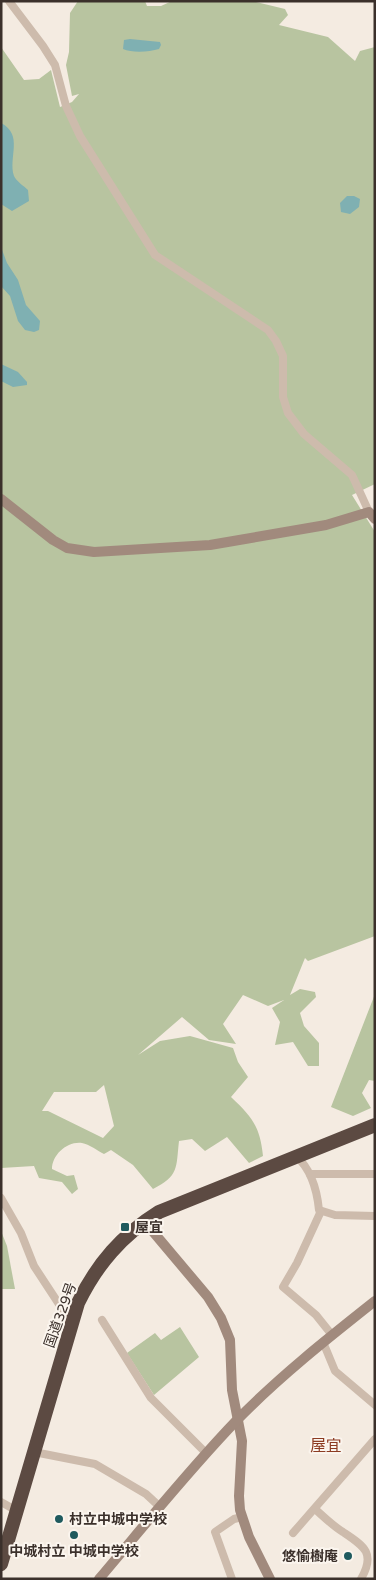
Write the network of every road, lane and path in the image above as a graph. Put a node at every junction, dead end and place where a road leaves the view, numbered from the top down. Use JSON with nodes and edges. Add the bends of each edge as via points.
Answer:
{"nodes":[{"id":1,"x":9,"y":1,"type":"edge"},
{"id":2,"x":1,"y":499,"type":"edge"},
{"id":3,"x":372,"y":516,"type":"edge"},
{"id":4,"x":375,"y":1125,"type":"edge"},
{"id":5,"x":296,"y":1156,"type":"junction"},
{"id":6,"x":310,"y":1174,"type":"junction"},
{"id":7,"x":375,"y":1174,"type":"edge"},
{"id":8,"x":1,"y":1198,"type":"edge"},
{"id":9,"x":321,"y":1211,"type":"junction"},
{"id":10,"x":375,"y":1216,"type":"edge"},
{"id":11,"x":144,"y":1221,"type":"junction"},
{"id":12,"x":375,"y":1301,"type":"edge"},
{"id":13,"x":102,"y":1320,"type":"dead end"},
{"id":14,"x":72,"y":1324,"type":"junction"},
{"id":15,"x":332,"y":1334,"type":"junction"},
{"id":16,"x":323,"y":1342,"type":"junction"},
{"id":17,"x":375,"y":1405,"type":"edge"},
{"id":18,"x":237,"y":1420,"type":"junction"},
{"id":19,"x":375,"y":1439,"type":"edge"},
{"id":20,"x":34,"y":1452,"type":"junction"},
{"id":21,"x":206,"y":1452,"type":"junction"},
{"id":22,"x":1,"y":1502,"type":"edge"},
{"id":23,"x":160,"y":1507,"type":"junction"},
{"id":24,"x":315,"y":1509,"type":"junction"},
{"id":25,"x":17,"y":1511,"type":"junction"},
{"id":26,"x":242,"y":1517,"type":"junction"},
{"id":27,"x":293,"y":1533,"type":"dead end"},
{"id":28,"x":1,"y":1564,"type":"edge"},
{"id":29,"x":99,"y":1579,"type":"edge"},
{"id":30,"x":232,"y":1579,"type":"edge"},
{"id":31,"x":270,"y":1579,"type":"edge"},
{"id":32,"x":361,"y":1579,"type":"edge"}],
"edges":[{"from":1,"to":3,"type":"street","via":[[55,65],[66,106],[80,136],[148,246],[164,263],[268,330],[283,356],[282,397],[288,413],[304,434],[352,475]]},
{"from":2,"to":3,"type":"street","via":[[67,548],[94,552],[210,545]]},
{"from":4,"to":5,"type":"highway","name":"国道329号"},
{"from":5,"to":6,"type":"street"},
{"from":5,"to":11,"type":"highway","name":"国道329号","via":[[177,1203]]},
{"from":6,"to":7,"type":"street"},
{"from":6,"to":9,"type":"street","via":[[318,1192]]},
{"from":8,"to":14,"type":"street","via":[[21,1233],[34,1266]]},
{"from":9,"to":10,"type":"street","via":[[335,1215]]},
{"from":9,"to":15,"type":"street","via":[[283,1287],[316,1315]]},
{"from":11,"to":14,"type":"highway","name":"国道329号","via":[[127,1234],[98,1266],[78,1303]]},
{"from":11,"to":18,"type":"street","via":[[222,1318],[230,1340]]},
{"from":12,"to":15,"type":"street"},
{"from":13,"to":21,"type":"street","via":[[151,1398]]},
{"from":14,"to":20,"type":"highway","name":"国道329号"},
{"from":15,"to":16,"type":"street"},
{"from":16,"to":17,"type":"street","via":[[335,1371]]},
{"from":16,"to":18,"type":"street"},
{"from":18,"to":21,"type":"street"},
{"from":18,"to":26,"type":"street","via":[[242,1441],[239,1496]]},
{"from":19,"to":24,"type":"street"},
{"from":20,"to":23,"type":"street","via":[[94,1464],[146,1494]]},
{"from":20,"to":25,"type":"highway","name":"国道329号"},
{"from":21,"to":23,"type":"street"},
{"from":22,"to":25,"type":"street"},
{"from":23,"to":29,"type":"street"},
{"from":24,"to":27,"type":"street"},
{"from":24,"to":32,"type":"street","via":[[342,1532],[356,1539],[368,1554],[369,1560]]},
{"from":25,"to":28,"type":"highway","name":"国道329号"},
{"from":26,"to":30,"type":"street","via":[[215,1532]]},
{"from":26,"to":31,"type":"street"}]}
